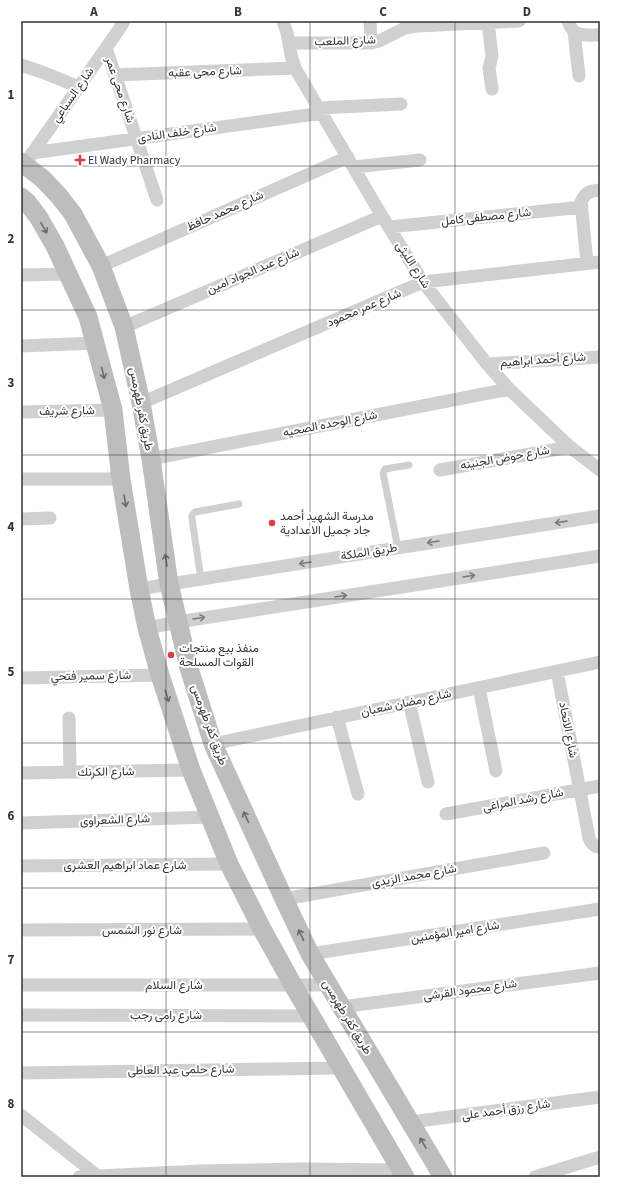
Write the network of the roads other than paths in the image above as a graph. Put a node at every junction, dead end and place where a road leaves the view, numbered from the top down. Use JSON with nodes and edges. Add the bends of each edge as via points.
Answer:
{"nodes":[{"id":1,"x":124,"y":21,"type":"edge"},
{"id":2,"x":283,"y":21,"type":"edge"},
{"id":3,"x":370,"y":21,"type":"edge"},
{"id":4,"x":519,"y":21,"type":"edge"},
{"id":5,"x":492,"y":22,"type":"edge"},
{"id":6,"x":571,"y":26,"type":"edge"},
{"id":7,"x":600,"y":35,"type":"edge"},
{"id":8,"x":371,"y":42,"type":"junction"},
{"id":9,"x":289,"y":43,"type":"junction"},
{"id":10,"x":106,"y":48,"type":"junction"},
{"id":11,"x":21,"y":65,"type":"edge"},
{"id":12,"x":295,"y":68,"type":"junction"},
{"id":13,"x":115,"y":75,"type":"junction"},
{"id":14,"x":579,"y":76,"type":"dead end"},
{"id":15,"x":79,"y":87,"type":"junction"},
{"id":16,"x":492,"y":89,"type":"dead end"},
{"id":17,"x":402,"y":104,"type":"dead end"},
{"id":18,"x":321,"y":111,"type":"junction"},
{"id":19,"x":137,"y":139,"type":"junction"},
{"id":20,"x":420,"y":160,"type":"dead end"},
{"id":21,"x":25,"y":162,"type":"edge"},
{"id":22,"x":351,"y":162,"type":"junction"},
{"id":23,"x":600,"y":190,"type":"edge"},
{"id":24,"x":23,"y":200,"type":"edge"},
{"id":25,"x":157,"y":200,"type":"dead end"},
{"id":26,"x":582,"y":207,"type":"junction"},
{"id":27,"x":386,"y":221,"type":"junction"},
{"id":28,"x":600,"y":262,"type":"edge"},
{"id":29,"x":586,"y":263,"type":"junction"},
{"id":30,"x":101,"y":266,"type":"junction"},
{"id":31,"x":68,"y":274,"type":"junction"},
{"id":32,"x":21,"y":276,"type":"edge"},
{"id":33,"x":423,"y":282,"type":"junction"},
{"id":34,"x":124,"y":327,"type":"junction"},
{"id":35,"x":96,"y":343,"type":"junction"},
{"id":36,"x":21,"y":346,"type":"edge"},
{"id":37,"x":600,"y":357,"type":"edge"},
{"id":38,"x":487,"y":364,"type":"junction"},
{"id":39,"x":509,"y":388,"type":"junction"},
{"id":40,"x":141,"y":403,"type":"junction"},
{"id":41,"x":113,"y":410,"type":"junction"},
{"id":42,"x":21,"y":412,"type":"edge"},
{"id":43,"x":570,"y":447,"type":"junction"},
{"id":44,"x":151,"y":460,"type":"junction"},
{"id":45,"x":409,"y":465,"type":"dead end"},
{"id":46,"x":440,"y":470,"type":"dead end"},
{"id":47,"x":600,"y":470,"type":"edge"},
{"id":48,"x":21,"y":479,"type":"edge"},
{"id":49,"x":121,"y":479,"type":"junction"},
{"id":50,"x":239,"y":504,"type":"dead end"},
{"id":51,"x":600,"y":516,"type":"edge"},
{"id":52,"x":50,"y":518,"type":"dead end"},
{"id":53,"x":21,"y":519,"type":"edge"},
{"id":54,"x":398,"y":548,"type":"junction"},
{"id":55,"x":600,"y":556,"type":"edge"},
{"id":56,"x":201,"y":579,"type":"junction"},
{"id":57,"x":169,"y":584,"type":"junction"},
{"id":58,"x":139,"y":589,"type":"junction"},
{"id":59,"x":178,"y":622,"type":"junction"},
{"id":60,"x":146,"y":628,"type":"junction"},
{"id":61,"x":600,"y":662,"type":"edge"},
{"id":62,"x":557,"y":671,"type":"junction"},
{"id":63,"x":160,"y":675,"type":"junction"},
{"id":64,"x":21,"y":678,"type":"edge"},
{"id":65,"x":479,"y":688,"type":"junction"},
{"id":66,"x":409,"y":702,"type":"junction"},
{"id":67,"x":337,"y":717,"type":"junction"},
{"id":68,"x":69,"y":718,"type":"dead end"},
{"id":69,"x":213,"y":744,"type":"junction"},
{"id":70,"x":191,"y":770,"type":"junction"},
{"id":71,"x":496,"y":771,"type":"dead end"},
{"id":72,"x":70,"y":772,"type":"junction"},
{"id":73,"x":21,"y":773,"type":"edge"},
{"id":74,"x":428,"y":782,"type":"dead end"},
{"id":75,"x":600,"y":786,"type":"edge"},
{"id":76,"x":580,"y":789,"type":"junction"},
{"id":77,"x":358,"y":794,"type":"dead end"},
{"id":78,"x":446,"y":814,"type":"dead end"},
{"id":79,"x":209,"y":817,"type":"junction"},
{"id":80,"x":21,"y":823,"type":"edge"},
{"id":81,"x":600,"y":847,"type":"edge"},
{"id":82,"x":544,"y":853,"type":"dead end"},
{"id":83,"x":229,"y":864,"type":"junction"},
{"id":84,"x":21,"y":866,"type":"edge"},
{"id":85,"x":284,"y":899,"type":"junction"},
{"id":86,"x":600,"y":909,"type":"edge"},
{"id":87,"x":262,"y":929,"type":"junction"},
{"id":88,"x":21,"y":930,"type":"edge"},
{"id":89,"x":310,"y":954,"type":"junction"},
{"id":90,"x":600,"y":973,"type":"edge"},
{"id":91,"x":21,"y":985,"type":"edge"},
{"id":92,"x":293,"y":985,"type":"junction"},
{"id":93,"x":328,"y":985,"type":"junction"},
{"id":94,"x":341,"y":1007,"type":"junction"},
{"id":95,"x":21,"y":1015,"type":"edge"},
{"id":96,"x":311,"y":1016,"type":"junction"},
{"id":97,"x":341,"y":1068,"type":"junction"},
{"id":98,"x":21,"y":1073,"type":"edge"},
{"id":99,"x":600,"y":1097,"type":"edge"},
{"id":100,"x":21,"y":1115,"type":"edge"},
{"id":101,"x":411,"y":1122,"type":"junction"},
{"id":102,"x":600,"y":1157,"type":"edge"},
{"id":103,"x":403,"y":1174,"type":"edge"},
{"id":104,"x":79,"y":1177,"type":"edge"},
{"id":105,"x":99,"y":1177,"type":"edge"},
{"id":106,"x":443,"y":1177,"type":"edge"},
{"id":107,"x":534,"y":1177,"type":"edge"}],
"edges":[{"from":1,"to":10,"type":"street","name":"شارع السباعي"},
{"from":2,"to":9,"type":"street","name":"شارع الليثى"},
{"from":3,"to":8,"type":"street"},
{"from":4,"to":5,"type":"street","name":"شارع الملعب"},
{"from":5,"to":8,"type":"street","name":"شارع الملعب","via":[[417,26],[405,28],[379,41]]},
{"from":5,"to":16,"type":"street"},
{"from":6,"to":7,"type":"street","via":[[580,35]]},
{"from":6,"to":14,"type":"street"},
{"from":8,"to":9,"type":"street","name":"شارع الملعب"},
{"from":9,"to":12,"type":"street","name":"شارع الليثى"},
{"from":10,"to":13,"type":"street","name":"شارع محى عمر"},
{"from":10,"to":15,"type":"street","name":"شارع السباعي"},
{"from":11,"to":15,"type":"street"},
{"from":12,"to":13,"type":"street","name":"شارع محى عقبه"},
{"from":12,"to":18,"type":"street","name":"شارع الليثى"},
{"from":13,"to":19,"type":"street","name":"شارع محى عمر"},
{"from":15,"to":21,"type":"street","name":"شارع السباعي"},
{"from":17,"to":18,"type":"street","name":"شارع خلف النادى"},
{"from":18,"to":19,"type":"street","name":"شارع خلف النادى"},
{"from":18,"to":22,"type":"street","name":"شارع الليثى"},
{"from":19,"to":21,"type":"street","name":"شارع خلف النادى"},
{"from":19,"to":25,"type":"street","name":"شارع محى عمر"},
{"from":20,"to":22,"type":"street","name":"شارع محمد حافظ"},
{"from":21,"to":30,"type":"street","name":"طريق كفر طهرمس","via":[[54,190],[73,214]]},
{"from":22,"to":27,"type":"street","name":"شارع الليثى"},
{"from":22,"to":30,"type":"street","name":"شارع محمد حافظ"},
{"from":23,"to":26,"type":"street","via":[[587,193],[581,202]]},
{"from":24,"to":31,"type":"street","one_way":true,"via":[[39,218]]},
{"from":26,"to":27,"type":"street","name":"شارع مصطفى كامل"},
{"from":26,"to":29,"type":"street"},
{"from":27,"to":33,"type":"street","name":"شارع الليثى"},
{"from":27,"to":34,"type":"street","name":"شارع عبد الجواد امين"},
{"from":28,"to":29,"type":"street","name":"شارع عمر محمود"},
{"from":29,"to":33,"type":"street","name":"شارع عمر محمود"},
{"from":30,"to":34,"type":"street","name":"طريق كفر طهرمس"},
{"from":31,"to":32,"type":"street"},
{"from":31,"to":35,"type":"street","via":[[88,317]]},
{"from":33,"to":38,"type":"street","name":"شارع الليثى"},
{"from":33,"to":40,"type":"street","name":"شارع عمر محمود"},
{"from":34,"to":40,"type":"street","name":"طريق كفر طهرمس"},
{"from":35,"to":36,"type":"street"},
{"from":35,"to":41,"type":"street","one_way":true},
{"from":37,"to":38,"type":"street","name":"شارع أحمد ابراهيم"},
{"from":38,"to":39,"type":"street","name":"شارع الليثى"},
{"from":39,"to":43,"type":"street","name":"شارع الليثى"},
{"from":39,"to":44,"type":"street","name":"شارع الوحده الصحيه"},
{"from":40,"to":44,"type":"street","name":"طريق كفر طهرمس"},
{"from":41,"to":42,"type":"street","name":"شارع شريف"},
{"from":41,"to":49,"type":"street"},
{"from":43,"to":46,"type":"street","name":"شارع حوض الجنينه"},
{"from":43,"to":47,"type":"street","name":"شارع الليثى"},
{"from":57,"to":44,"type":"street","name":"طريق كفر طهرمس","one_way":true},
{"from":45,"to":54,"type":"lane","via":[[386,469],[383,473]]},
{"from":48,"to":49,"type":"street"},
{"from":49,"to":58,"type":"street","one_way":true},
{"from":50,"to":56,"type":"lane","via":[[195,512],[192,515]]},
{"from":51,"to":54,"type":"street","name":"طريق الملكة","one_way":true},
{"from":52,"to":53,"type":"street"},
{"from":54,"to":56,"type":"street","name":"طريق الملكة","one_way":true},
{"from":59,"to":55,"type":"street","one_way":true},
{"from":56,"to":57,"type":"street","name":"طريق الملكة"},
{"from":57,"to":58,"type":"street","name":"طريق الملكة"},
{"from":57,"to":59,"type":"street","name":"طريق كفر طهرمس"},
{"from":58,"to":60,"type":"street"},
{"from":59,"to":60,"type":"street"},
{"from":59,"to":69,"type":"street","name":"طريق كفر طهرمس","via":[[189,668]]},
{"from":60,"to":63,"type":"street"},
{"from":61,"to":62,"type":"street","name":"شارع رمضان شعبان"},
{"from":62,"to":65,"type":"street","name":"شارع رمضان شعبان"},
{"from":62,"to":76,"type":"street","name":"شارع الاتحاد"},
{"from":63,"to":64,"type":"street","name":"شارع سمير فتحي"},
{"from":63,"to":70,"type":"street","one_way":true},
{"from":65,"to":66,"type":"street","name":"شارع رمضان شعبان"},
{"from":65,"to":71,"type":"street"},
{"from":66,"to":67,"type":"street","name":"شارع رمضان شعبان"},
{"from":66,"to":74,"type":"street"},
{"from":67,"to":69,"type":"street","name":"شارع رمضان شعبان"},
{"from":67,"to":77,"type":"street"},
{"from":68,"to":72,"type":"street"},
{"from":85,"to":69,"type":"street","name":"طريق كفر طهرمس","one_way":true},
{"from":70,"to":72,"type":"street","name":"شارع الكرنك"},
{"from":70,"to":79,"type":"street"},
{"from":72,"to":73,"type":"street","name":"شارع الكرنك"},
{"from":75,"to":76,"type":"street","name":"شارع رشد المراغى"},
{"from":76,"to":78,"type":"street","name":"شارع رشد المراغى"},
{"from":76,"to":81,"type":"street","via":[[589,838]]},
{"from":79,"to":80,"type":"street","name":"شارع الشعراوى"},
{"from":79,"to":83,"type":"street"},
{"from":82,"to":85,"type":"street","name":"شارع محمد الزيدى"},
{"from":83,"to":84,"type":"street","name":"شارع عماد ابراهيم العشرى"},
{"from":83,"to":87,"type":"street"},
{"from":89,"to":85,"type":"street","name":"طريق كفر طهرمس","one_way":true},
{"from":86,"to":89,"type":"street","name":"شارع امير المؤمنين"},
{"from":87,"to":88,"type":"street","name":"شارع نور الشمس"},
{"from":87,"to":92,"type":"street"},
{"from":89,"to":93,"type":"street","name":"طريق كفر طهرمس"},
{"from":90,"to":94,"type":"street","name":"شارع محمود القرشى"},
{"from":91,"to":92,"type":"street","name":"شارع السلام"},
{"from":92,"to":93,"type":"street","name":"شارع السلام"},
{"from":92,"to":96,"type":"street"},
{"from":93,"to":94,"type":"street","name":"طريق كفر طهرمس"},
{"from":94,"to":101,"type":"street","name":"طريق كفر طهرمس"},
{"from":95,"to":96,"type":"street","name":"شارع رامى رجب"},
{"from":96,"to":97,"type":"street"},
{"from":97,"to":98,"type":"street","name":"شارع حلمى عبد العاطى"},
{"from":97,"to":103,"type":"street"},
{"from":99,"to":101,"type":"street","name":"شارع رزق أحمد على"},
{"from":100,"to":105,"type":"street"},
{"from":106,"to":101,"type":"street","name":"طريق كفر طهرمس","one_way":true},
{"from":102,"to":107,"type":"street"},
{"from":103,"to":105,"type":"street","via":[[285,1170]]},
{"from":104,"to":105,"type":"street"}]}
